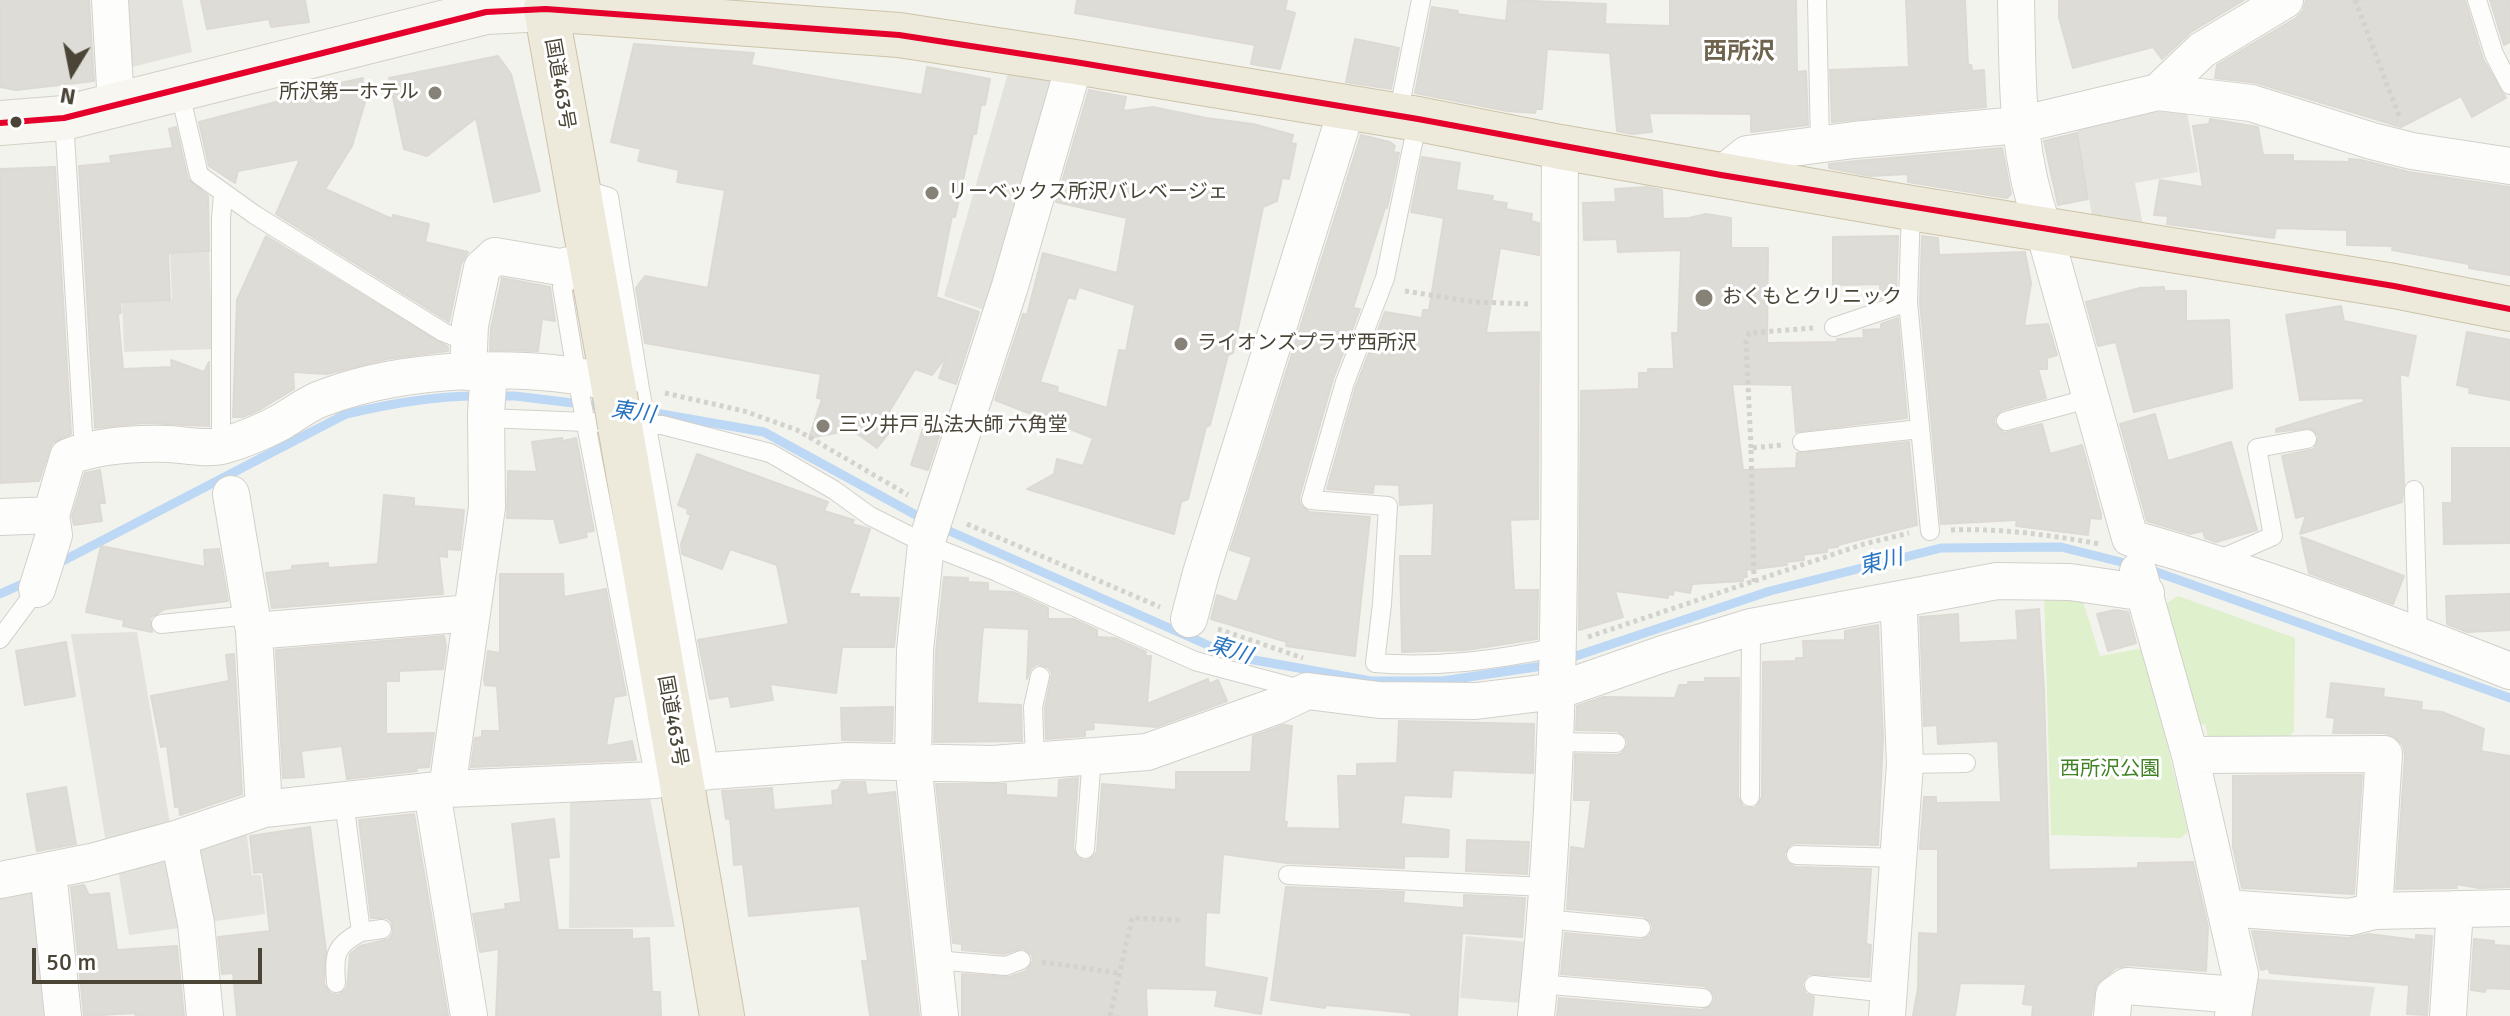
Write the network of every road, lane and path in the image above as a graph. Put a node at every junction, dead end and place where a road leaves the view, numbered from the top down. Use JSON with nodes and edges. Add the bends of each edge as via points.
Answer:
{"nodes":[{"id":1,"x":110,"y":0,"type":"edge"},
{"id":2,"x":1421,"y":0,"type":"edge"},
{"id":3,"x":1817,"y":0,"type":"edge"},
{"id":4,"x":2016,"y":0,"type":"edge"},
{"id":5,"x":2285,"y":0,"type":"edge"},
{"id":6,"x":2355,"y":0,"type":"edge"},
{"id":7,"x":2477,"y":0,"type":"edge"},
{"id":8,"x":546,"y":9,"type":"junction"},
{"id":9,"x":1075,"y":62,"type":"junction"},
{"id":10,"x":2510,"y":85,"type":"edge"},
{"id":11,"x":179,"y":89,"type":"junction"},
{"id":12,"x":2158,"y":92,"type":"junction"},
{"id":13,"x":116,"y":105,"type":"junction"},
{"id":14,"x":1347,"y":108,"type":"junction"},
{"id":15,"x":64,"y":118,"type":"junction"},
{"id":16,"x":1408,"y":118,"type":"junction"},
{"id":17,"x":0,"y":123,"type":"edge"},
{"id":18,"x":2019,"y":125,"type":"junction"},
{"id":19,"x":1820,"y":144,"type":"junction"},
{"id":20,"x":1560,"y":147,"type":"junction"},
{"id":21,"x":2412,"y":151,"type":"junction"},
{"id":22,"x":2510,"y":166,"type":"edge"},
{"id":23,"x":1721,"y":175,"type":"junction"},
{"id":24,"x":578,"y":187,"type":"junction"},
{"id":25,"x":223,"y":194,"type":"junction"},
{"id":26,"x":1911,"y":208,"type":"junction"},
{"id":27,"x":2043,"y":227,"type":"junction"},
{"id":28,"x":591,"y":260,"type":"junction"},
{"id":29,"x":1382,"y":288,"type":"junction"},
{"id":30,"x":1908,"y":302,"type":"junction"},
{"id":31,"x":1559,"y":305,"type":"junction"},
{"id":32,"x":2510,"y":309,"type":"edge"},
{"id":33,"x":1834,"y":327,"type":"joint"},
{"id":34,"x":475,"y":362,"type":"junction"},
{"id":35,"x":2091,"y":398,"type":"junction"},
{"id":36,"x":614,"y":403,"type":"junction"},
{"id":37,"x":486,"y":416,"type":"junction"},
{"id":38,"x":2006,"y":421,"type":"dead end"},
{"id":39,"x":1920,"y":429,"type":"junction"},
{"id":40,"x":2307,"y":439,"type":"dead end"},
{"id":41,"x":1802,"y":442,"type":"joint"},
{"id":42,"x":221,"y":447,"type":"junction"},
{"id":43,"x":1751,"y":448,"type":"junction"},
{"id":44,"x":84,"y":451,"type":"junction"},
{"id":45,"x":2414,"y":490,"type":"dead end"},
{"id":46,"x":231,"y":494,"type":"dead end"},
{"id":47,"x":0,"y":517,"type":"edge"},
{"id":48,"x":52,"y":525,"type":"junction"},
{"id":49,"x":931,"y":527,"type":"junction"},
{"id":50,"x":1930,"y":531,"type":"junction"},
{"id":51,"x":2214,"y":562,"type":"junction"},
{"id":52,"x":2137,"y":565,"type":"junction"},
{"id":53,"x":1754,"y":582,"type":"junction"},
{"id":54,"x":37,"y":589,"type":"joint"},
{"id":55,"x":1896,"y":600,"type":"junction"},
{"id":56,"x":472,"y":613,"type":"junction"},
{"id":57,"x":1189,"y":619,"type":"junction"},
{"id":58,"x":252,"y":623,"type":"junction"},
{"id":59,"x":161,"y":624,"type":"dead end"},
{"id":60,"x":1751,"y":627,"type":"junction"},
{"id":61,"x":2418,"y":635,"type":"junction"},
{"id":62,"x":0,"y":639,"type":"edge"},
{"id":63,"x":1557,"y":667,"type":"junction"},
{"id":64,"x":2510,"y":671,"type":"edge"},
{"id":65,"x":1040,"y":676,"type":"dead end"},
{"id":66,"x":1312,"y":676,"type":"junction"},
{"id":67,"x":1554,"y":742,"type":"junction"},
{"id":68,"x":1616,"y":743,"type":"dead end"},
{"id":69,"x":2190,"y":755,"type":"junction"},
{"id":70,"x":1092,"y":756,"type":"junction"},
{"id":71,"x":1035,"y":761,"type":"junction"},
{"id":72,"x":913,"y":763,"type":"junction"},
{"id":73,"x":1966,"y":763,"type":"dead end"},
{"id":74,"x":1905,"y":764,"type":"junction"},
{"id":75,"x":682,"y":775,"type":"junction"},
{"id":76,"x":439,"y":791,"type":"junction"},
{"id":77,"x":1750,"y":797,"type":"dead end"},
{"id":78,"x":344,"y":801,"type":"junction"},
{"id":79,"x":264,"y":809,"type":"junction"},
{"id":80,"x":179,"y":838,"type":"junction"},
{"id":81,"x":1085,"y":849,"type":"dead end"},
{"id":82,"x":1796,"y":855,"type":"dead end"},
{"id":83,"x":1899,"y":858,"type":"junction"},
{"id":84,"x":48,"y":871,"type":"junction"},
{"id":85,"x":1288,"y":875,"type":"dead end"},
{"id":86,"x":0,"y":880,"type":"edge"},
{"id":87,"x":1545,"y":903,"type":"junction"},
{"id":88,"x":2225,"y":908,"type":"junction"},
{"id":89,"x":2510,"y":908,"type":"edge"},
{"id":90,"x":2455,"y":909,"type":"junction"},
{"id":91,"x":2374,"y":911,"type":"junction"},
{"id":92,"x":1180,"y":920,"type":"dead end"},
{"id":93,"x":1641,"y":928,"type":"dead end"},
{"id":94,"x":382,"y":929,"type":"dead end"},
{"id":95,"x":361,"y":932,"type":"junction"},
{"id":96,"x":935,"y":960,"type":"junction"},
{"id":97,"x":1021,"y":960,"type":"joint"},
{"id":98,"x":1119,"y":973,"type":"junction"},
{"id":99,"x":336,"y":983,"type":"dead end"},
{"id":100,"x":1814,"y":985,"type":"dead end"},
{"id":101,"x":1703,"y":998,"type":"dead end"},
{"id":102,"x":1538,"y":1000,"type":"edge"},
{"id":103,"x":1888,"y":1005,"type":"edge"},
{"id":104,"x":2235,"y":1006,"type":"edge"},
{"id":105,"x":63,"y":1016,"type":"edge"},
{"id":106,"x":205,"y":1016,"type":"edge"},
{"id":107,"x":469,"y":1016,"type":"edge"},
{"id":108,"x":722,"y":1016,"type":"edge"},
{"id":109,"x":940,"y":1016,"type":"edge"},
{"id":110,"x":1110,"y":1016,"type":"edge"},
{"id":111,"x":2112,"y":1016,"type":"edge"},
{"id":112,"x":2448,"y":1016,"type":"edge"}],
"edges":[{"from":1,"to":13,"type":"street"},
{"from":2,"to":16,"type":"lane"},
{"from":3,"to":19,"type":"lane"},
{"from":4,"to":18,"type":"street"},
{"from":5,"to":12,"type":"street","via":[[2202,50]]},
{"from":6,"to":21,"type":"path"},
{"from":7,"to":10,"type":"lane"},
{"from":8,"to":9,"type":"highway","via":[[899,35]]},
{"from":8,"to":11,"type":"main road","via":[[486,12]]},
{"from":8,"to":24,"type":"highway","name":"国道463号"},
{"from":9,"to":14,"type":"highway"},
{"from":9,"to":49,"type":"street","via":[[1010,286]]},
{"from":11,"to":13,"type":"main road"},
{"from":11,"to":25,"type":"lane","via":[[199,175]]},
{"from":12,"to":18,"type":"street"},
{"from":12,"to":21,"type":"street","via":[[2251,103]]},
{"from":13,"to":15,"type":"main road"},
{"from":14,"to":16,"type":"highway"},
{"from":14,"to":57,"type":"street"},
{"from":15,"to":17,"type":"main road"},
{"from":15,"to":44,"type":"lane"},
{"from":16,"to":20,"type":"highway"},
{"from":16,"to":29,"type":"lane"},
{"from":18,"to":19,"type":"street"},
{"from":18,"to":27,"type":"street","via":[[2029,189]]},
{"from":19,"to":23,"type":"street","via":[[1747,154]]},
{"from":20,"to":23,"type":"highway"},
{"from":20,"to":31,"type":"street"},
{"from":21,"to":22,"type":"street"},
{"from":23,"to":26,"type":"highway"},
{"from":24,"to":28,"type":"highway","name":"国道463号"},
{"from":24,"to":36,"type":"lane","via":[[609,197]]},
{"from":25,"to":34,"type":"lane","via":[[430,323]]},
{"from":25,"to":42,"type":"lane"},
{"from":26,"to":27,"type":"highway"},
{"from":26,"to":30,"type":"lane"},
{"from":27,"to":32,"type":"highway"},
{"from":27,"to":35,"type":"street"},
{"from":28,"to":34,"type":"street","via":[[560,267],[495,256],[482,268]]},
{"from":28,"to":36,"type":"highway","name":"国道463号"},
{"from":29,"to":31,"type":"path","via":[[1475,302]]},
{"from":29,"to":63,"type":"lane","via":[[1345,382],[1311,500],[1388,506],[1375,663],[1499,660]]},
{"from":30,"to":33,"type":"lane"},
{"from":30,"to":39,"type":"lane"},
{"from":31,"to":63,"type":"street"},
{"from":33,"to":43,"type":"path","via":[[1749,333]]},
{"from":34,"to":36,"type":"street","via":[[530,372]]},
{"from":34,"to":37,"type":"street"},
{"from":34,"to":42,"type":"street","via":[[320,399]]},
{"from":35,"to":38,"type":"lane"},
{"from":35,"to":52,"type":"street"},
{"from":36,"to":37,"type":"lane"},
{"from":36,"to":49,"type":"lane","via":[[662,425],[770,453],[870,516]]},
{"from":36,"to":49,"type":"path","via":[[744,411],[797,430]]},
{"from":36,"to":75,"type":"highway","name":"国道463号"},
{"from":37,"to":56,"type":"street","via":[[487,507]]},
{"from":39,"to":41,"type":"lane"},
{"from":39,"to":50,"type":"lane"},
{"from":40,"to":51,"type":"lane","via":[[2257,448],[2273,536]]},
{"from":41,"to":43,"type":"path"},
{"from":42,"to":44,"type":"street","via":[[153,443]]},
{"from":43,"to":53,"type":"path"},
{"from":44,"to":48,"type":"street","via":[[68,457]]},
{"from":45,"to":61,"type":"lane"},
{"from":46,"to":58,"type":"street"},
{"from":47,"to":48,"type":"street"},
{"from":48,"to":54,"type":"street"},
{"from":49,"to":57,"type":"path"},
{"from":49,"to":66,"type":"lane","via":[[997,572],[1195,661]]},
{"from":49,"to":72,"type":"street","via":[[915,650]]},
{"from":50,"to":52,"type":"path","via":[[2021,530],[2124,549]]},
{"from":50,"to":53,"type":"path","via":[[1864,544]]},
{"from":51,"to":52,"type":"street"},
{"from":51,"to":61,"type":"street"},
{"from":52,"to":55,"type":"street","via":[[2070,582],[1997,581]]},
{"from":52,"to":69,"type":"street"},
{"from":53,"to":63,"type":"path"},
{"from":54,"to":62,"type":"lane"},
{"from":55,"to":60,"type":"street"},
{"from":55,"to":74,"type":"street"},
{"from":56,"to":58,"type":"street"},
{"from":56,"to":76,"type":"street"},
{"from":57,"to":66,"type":"path","via":[[1303,658]]},
{"from":58,"to":59,"type":"lane"},
{"from":58,"to":79,"type":"street"},
{"from":60,"to":63,"type":"street","via":[[1663,654]]},
{"from":60,"to":77,"type":"lane"},
{"from":61,"to":64,"type":"street"},
{"from":63,"to":66,"type":"street","via":[[1476,701],[1379,700]]},
{"from":63,"to":67,"type":"street"},
{"from":65,"to":71,"type":"lane","via":[[1033,707]]},
{"from":66,"to":70,"type":"street","via":[[1276,706],[1147,752]]},
{"from":67,"to":68,"type":"lane"},
{"from":67,"to":87,"type":"street"},
{"from":69,"to":88,"type":"street"},
{"from":69,"to":91,"type":"street","via":[[2384,754]]},
{"from":70,"to":71,"type":"street"},
{"from":70,"to":81,"type":"lane"},
{"from":71,"to":72,"type":"street"},
{"from":72,"to":75,"type":"street","via":[[848,761]]},
{"from":72,"to":96,"type":"street"},
{"from":73,"to":74,"type":"lane"},
{"from":74,"to":83,"type":"street"},
{"from":75,"to":76,"type":"street"},
{"from":75,"to":108,"type":"highway","name":"国道463号"},
{"from":76,"to":78,"type":"street"},
{"from":76,"to":107,"type":"street"},
{"from":78,"to":79,"type":"street"},
{"from":78,"to":95,"type":"lane"},
{"from":79,"to":80,"type":"street"},
{"from":80,"to":84,"type":"street"},
{"from":80,"to":106,"type":"street","via":[[196,923]]},
{"from":82,"to":83,"type":"lane"},
{"from":83,"to":103,"type":"street"},
{"from":84,"to":86,"type":"street"},
{"from":84,"to":105,"type":"street"},
{"from":85,"to":87,"type":"lane"},
{"from":87,"to":93,"type":"lane"},
{"from":87,"to":102,"type":"street"},
{"from":88,"to":91,"type":"street","via":[[2350,917]]},
{"from":88,"to":104,"type":"street","via":[[2240,974]]},
{"from":89,"to":90,"type":"street"},
{"from":90,"to":91,"type":"street"},
{"from":90,"to":112,"type":"street"},
{"from":92,"to":98,"type":"path","via":[[1132,918]]},
{"from":94,"to":95,"type":"lane"},
{"from":95,"to":99,"type":"lane","via":[[334,956]]},
{"from":96,"to":97,"type":"lane","via":[[1006,966]]},
{"from":96,"to":109,"type":"street"},
{"from":97,"to":98,"type":"path"},
{"from":98,"to":110,"type":"path"},
{"from":100,"to":103,"type":"lane"},
{"from":101,"to":102,"type":"lane"},
{"from":104,"to":111,"type":"street","via":[[2127,986],[2114,995]]}]}
